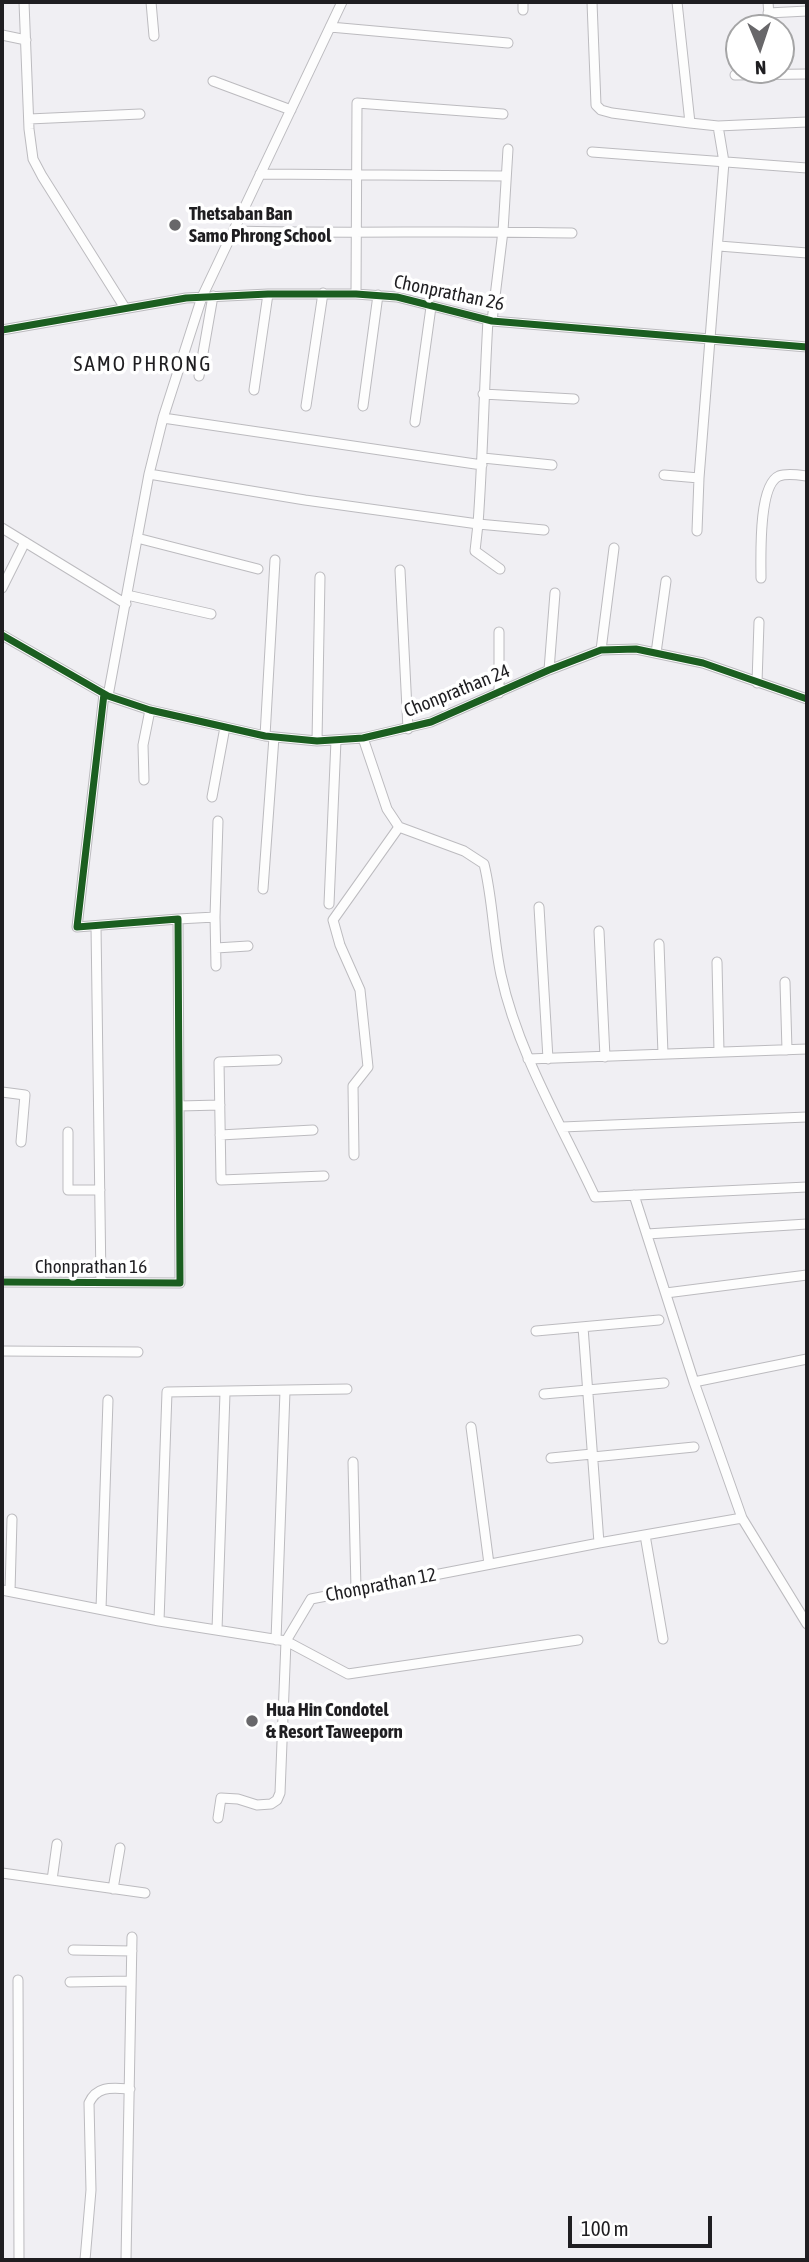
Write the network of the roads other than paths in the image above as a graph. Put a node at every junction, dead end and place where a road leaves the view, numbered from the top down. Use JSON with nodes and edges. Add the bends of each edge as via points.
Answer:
{"nodes":[{"id":1,"x":24,"y":2,"type":"edge"},
{"id":2,"x":151,"y":2,"type":"edge"},
{"id":3,"x":342,"y":2,"type":"edge"},
{"id":4,"x":592,"y":2,"type":"edge"},
{"id":5,"x":677,"y":2,"type":"edge"},
{"id":6,"x":768,"y":2,"type":"edge"},
{"id":7,"x":807,"y":11,"type":"edge"},
{"id":8,"x":768,"y":13,"type":"joint"},
{"id":9,"x":330,"y":27,"type":"junction"},
{"id":10,"x":2,"y":35,"type":"edge"},
{"id":11,"x":154,"y":36,"type":"dead end"},
{"id":12,"x":26,"y":40,"type":"junction"},
{"id":13,"x":508,"y":43,"type":"dead end"},
{"id":14,"x":213,"y":81,"type":"dead end"},
{"id":15,"x":291,"y":110,"type":"junction"},
{"id":16,"x":140,"y":114,"type":"dead end"},
{"id":17,"x":503,"y":114,"type":"dead end"},
{"id":18,"x":29,"y":119,"type":"junction"},
{"id":19,"x":807,"y":122,"type":"edge"},
{"id":20,"x":690,"y":123,"type":"junction"},
{"id":21,"x":718,"y":126,"type":"junction"},
{"id":22,"x":508,"y":149,"type":"dead end"},
{"id":23,"x":592,"y":152,"type":"dead end"},
{"id":24,"x":724,"y":162,"type":"junction"},
{"id":25,"x":807,"y":168,"type":"edge"},
{"id":26,"x":260,"y":174,"type":"junction"},
{"id":27,"x":356,"y":174,"type":"junction"},
{"id":28,"x":506,"y":176,"type":"junction"},
{"id":29,"x":503,"y":231,"type":"junction"},
{"id":30,"x":234,"y":232,"type":"junction"},
{"id":31,"x":572,"y":233,"type":"dead end"},
{"id":32,"x":356,"y":234,"type":"junction"},
{"id":33,"x":719,"y":246,"type":"junction"},
{"id":34,"x":807,"y":253,"type":"edge"},
{"id":35,"x":323,"y":293,"type":"junction"},
{"id":36,"x":268,"y":294,"type":"junction"},
{"id":37,"x":356,"y":294,"type":"junction"},
{"id":38,"x":377,"y":295,"type":"junction"},
{"id":39,"x":213,"y":296,"type":"junction"},
{"id":40,"x":202,"y":297,"type":"junction"},
{"id":41,"x":431,"y":306,"type":"junction"},
{"id":42,"x":125,"y":308,"type":"junction"},
{"id":43,"x":490,"y":320,"type":"junction"},
{"id":44,"x":2,"y":331,"type":"edge"},
{"id":45,"x":711,"y":338,"type":"junction"},
{"id":46,"x":807,"y":347,"type":"edge"},
{"id":47,"x":199,"y":376,"type":"dead end"},
{"id":48,"x":254,"y":390,"type":"dead end"},
{"id":49,"x":483,"y":394,"type":"junction"},
{"id":50,"x":574,"y":399,"type":"dead end"},
{"id":51,"x":306,"y":406,"type":"dead end"},
{"id":52,"x":363,"y":406,"type":"dead end"},
{"id":53,"x":163,"y":418,"type":"junction"},
{"id":54,"x":415,"y":422,"type":"dead end"},
{"id":55,"x":482,"y":461,"type":"junction"},
{"id":56,"x":552,"y":466,"type":"dead end"},
{"id":57,"x":149,"y":474,"type":"junction"},
{"id":58,"x":664,"y":475,"type":"dead end"},
{"id":59,"x":807,"y":476,"type":"edge"},
{"id":60,"x":699,"y":478,"type":"junction"},
{"id":61,"x":478,"y":524,"type":"junction"},
{"id":62,"x":2,"y":528,"type":"edge"},
{"id":63,"x":544,"y":530,"type":"dead end"},
{"id":64,"x":697,"y":531,"type":"dead end"},
{"id":65,"x":137,"y":538,"type":"junction"},
{"id":66,"x":25,"y":542,"type":"junction"},
{"id":67,"x":614,"y":548,"type":"dead end"},
{"id":68,"x":275,"y":560,"type":"dead end"},
{"id":69,"x":258,"y":569,"type":"dead end"},
{"id":70,"x":500,"y":569,"type":"dead end"},
{"id":71,"x":400,"y":570,"type":"dead end"},
{"id":72,"x":320,"y":577,"type":"dead end"},
{"id":73,"x":761,"y":578,"type":"dead end"},
{"id":74,"x":666,"y":581,"type":"dead end"},
{"id":75,"x":2,"y":588,"type":"edge"},
{"id":76,"x":555,"y":593,"type":"dead end"},
{"id":77,"x":126,"y":599,"type":"junction"},
{"id":78,"x":211,"y":614,"type":"dead end"},
{"id":79,"x":759,"y":622,"type":"dead end"},
{"id":80,"x":499,"y":632,"type":"dead end"},
{"id":81,"x":2,"y":635,"type":"edge"},
{"id":82,"x":601,"y":650,"type":"junction"},
{"id":83,"x":656,"y":653,"type":"junction"},
{"id":84,"x":549,"y":670,"type":"junction"},
{"id":85,"x":757,"y":683,"type":"junction"},
{"id":86,"x":499,"y":693,"type":"junction"},
{"id":87,"x":106,"y":695,"type":"junction"},
{"id":88,"x":807,"y":699,"type":"edge"},
{"id":89,"x":150,"y":710,"type":"junction"},
{"id":90,"x":225,"y":727,"type":"junction"},
{"id":91,"x":408,"y":729,"type":"junction"},
{"id":92,"x":270,"y":736,"type":"junction"},
{"id":93,"x":363,"y":738,"type":"junction"},
{"id":94,"x":335,"y":740,"type":"junction"},
{"id":95,"x":317,"y":741,"type":"junction"},
{"id":96,"x":144,"y":780,"type":"dead end"},
{"id":97,"x":212,"y":797,"type":"dead end"},
{"id":98,"x":218,"y":821,"type":"dead end"},
{"id":99,"x":399,"y":827,"type":"junction"},
{"id":100,"x":263,"y":889,"type":"dead end"},
{"id":101,"x":329,"y":904,"type":"dead end"},
{"id":102,"x":539,"y":907,"type":"dead end"},
{"id":103,"x":215,"y":917,"type":"junction"},
{"id":104,"x":178,"y":919,"type":"junction"},
{"id":105,"x":96,"y":926,"type":"junction"},
{"id":106,"x":600,"y":931,"type":"dead end"},
{"id":107,"x":659,"y":944,"type":"dead end"},
{"id":108,"x":248,"y":946,"type":"dead end"},
{"id":109,"x":216,"y":948,"type":"junction"},
{"id":110,"x":717,"y":962,"type":"dead end"},
{"id":111,"x":216,"y":966,"type":"dead end"},
{"id":112,"x":785,"y":982,"type":"dead end"},
{"id":113,"x":807,"y":1049,"type":"edge"},
{"id":114,"x":787,"y":1050,"type":"junction"},
{"id":115,"x":719,"y":1052,"type":"junction"},
{"id":116,"x":663,"y":1055,"type":"junction"},
{"id":117,"x":605,"y":1056,"type":"junction"},
{"id":118,"x":277,"y":1059,"type":"dead end"},
{"id":119,"x":528,"y":1059,"type":"junction"},
{"id":120,"x":548,"y":1059,"type":"junction"},
{"id":121,"x":2,"y":1092,"type":"edge"},
{"id":122,"x":220,"y":1105,"type":"junction"},
{"id":123,"x":178,"y":1106,"type":"junction"},
{"id":124,"x":807,"y":1117,"type":"edge"},
{"id":125,"x":562,"y":1127,"type":"junction"},
{"id":126,"x":313,"y":1130,"type":"dead end"},
{"id":127,"x":68,"y":1132,"type":"dead end"},
{"id":128,"x":220,"y":1135,"type":"junction"},
{"id":129,"x":21,"y":1142,"type":"dead end"},
{"id":130,"x":354,"y":1155,"type":"dead end"},
{"id":131,"x":324,"y":1176,"type":"dead end"},
{"id":132,"x":807,"y":1187,"type":"edge"},
{"id":133,"x":100,"y":1190,"type":"junction"},
{"id":134,"x":634,"y":1195,"type":"junction"},
{"id":135,"x":807,"y":1224,"type":"edge"},
{"id":136,"x":647,"y":1234,"type":"junction"},
{"id":137,"x":807,"y":1275,"type":"edge"},
{"id":138,"x":2,"y":1282,"type":"edge"},
{"id":139,"x":101,"y":1282,"type":"junction"},
{"id":140,"x":666,"y":1293,"type":"junction"},
{"id":141,"x":659,"y":1320,"type":"dead end"},
{"id":142,"x":583,"y":1327,"type":"junction"},
{"id":143,"x":536,"y":1331,"type":"dead end"},
{"id":144,"x":2,"y":1351,"type":"edge"},
{"id":145,"x":138,"y":1352,"type":"dead end"},
{"id":146,"x":807,"y":1359,"type":"edge"},
{"id":147,"x":694,"y":1382,"type":"junction"},
{"id":148,"x":664,"y":1383,"type":"dead end"},
{"id":149,"x":346,"y":1390,"type":"dead end"},
{"id":150,"x":588,"y":1390,"type":"junction"},
{"id":151,"x":285,"y":1391,"type":"junction"},
{"id":152,"x":225,"y":1393,"type":"junction"},
{"id":153,"x":544,"y":1394,"type":"dead end"},
{"id":154,"x":108,"y":1400,"type":"dead end"},
{"id":155,"x":471,"y":1427,"type":"dead end"},
{"id":156,"x":694,"y":1447,"type":"dead end"},
{"id":157,"x":593,"y":1455,"type":"junction"},
{"id":158,"x":551,"y":1458,"type":"dead end"},
{"id":159,"x":353,"y":1462,"type":"dead end"},
{"id":160,"x":743,"y":1518,"type":"junction"},
{"id":161,"x":12,"y":1519,"type":"dead end"},
{"id":162,"x":645,"y":1535,"type":"junction"},
{"id":163,"x":600,"y":1543,"type":"junction"},
{"id":164,"x":489,"y":1564,"type":"junction"},
{"id":165,"x":356,"y":1589,"type":"junction"},
{"id":166,"x":6,"y":1591,"type":"edge"},
{"id":167,"x":100,"y":1609,"type":"junction"},
{"id":168,"x":159,"y":1621,"type":"junction"},
{"id":169,"x":807,"y":1624,"type":"edge"},
{"id":170,"x":217,"y":1630,"type":"junction"},
{"id":171,"x":663,"y":1639,"type":"dead end"},
{"id":172,"x":578,"y":1640,"type":"dead end"},
{"id":173,"x":281,"y":1641,"type":"junction"},
{"id":174,"x":218,"y":1818,"type":"dead end"},
{"id":175,"x":57,"y":1844,"type":"dead end"},
{"id":176,"x":120,"y":1848,"type":"dead end"},
{"id":177,"x":2,"y":1873,"type":"edge"},
{"id":178,"x":52,"y":1880,"type":"junction"},
{"id":179,"x":113,"y":1889,"type":"junction"},
{"id":180,"x":145,"y":1893,"type":"dead end"},
{"id":181,"x":132,"y":1937,"type":"dead end"},
{"id":182,"x":73,"y":1950,"type":"dead end"},
{"id":183,"x":132,"y":1951,"type":"junction"},
{"id":184,"x":18,"y":1980,"type":"dead end"},
{"id":185,"x":130,"y":1981,"type":"junction"},
{"id":186,"x":70,"y":1982,"type":"dead end"},
{"id":187,"x":130,"y":2089,"type":"junction"},
{"id":188,"x":19,"y":2260,"type":"edge"},
{"id":189,"x":85,"y":2260,"type":"edge"},
{"id":190,"x":126,"y":2260,"type":"edge"}],
"edges":[{"from":1,"to":12,"type":"street"},
{"from":2,"to":11,"type":"street"},
{"from":3,"to":9,"type":"street"},
{"from":4,"to":20,"type":"street","via":[[596,105],[612,113]]},
{"from":5,"to":20,"type":"street"},
{"from":6,"to":8,"type":"street"},
{"from":7,"to":8,"type":"street"},
{"from":9,"to":13,"type":"street"},
{"from":9,"to":15,"type":"street"},
{"from":10,"to":12,"type":"street"},
{"from":12,"to":18,"type":"street"},
{"from":14,"to":15,"type":"street"},
{"from":15,"to":26,"type":"street"},
{"from":16,"to":18,"type":"street"},
{"from":17,"to":27,"type":"street","via":[[357,103]]},
{"from":18,"to":42,"type":"street","via":[[33,159]]},
{"from":19,"to":21,"type":"street"},
{"from":20,"to":21,"type":"street"},
{"from":21,"to":24,"type":"street"},
{"from":22,"to":28,"type":"street"},
{"from":23,"to":24,"type":"street"},
{"from":24,"to":25,"type":"street"},
{"from":24,"to":33,"type":"street"},
{"from":26,"to":27,"type":"street"},
{"from":26,"to":30,"type":"street"},
{"from":27,"to":28,"type":"street"},
{"from":27,"to":32,"type":"street"},
{"from":28,"to":29,"type":"street"},
{"from":29,"to":31,"type":"street"},
{"from":29,"to":32,"type":"street"},
{"from":29,"to":43,"type":"street"},
{"from":30,"to":32,"type":"street"},
{"from":30,"to":40,"type":"street"},
{"from":32,"to":37,"type":"street"},
{"from":33,"to":34,"type":"street"},
{"from":33,"to":45,"type":"street"},
{"from":35,"to":36,"type":"street","name":"Chonprathan 26"},
{"from":35,"to":37,"type":"street","name":"Chonprathan 26"},
{"from":35,"to":51,"type":"street"},
{"from":36,"to":39,"type":"street","name":"Chonprathan 26"},
{"from":36,"to":48,"type":"street"},
{"from":37,"to":38,"type":"street","name":"Chonprathan 26"},
{"from":38,"to":41,"type":"street","name":"Chonprathan 26"},
{"from":38,"to":52,"type":"street"},
{"from":39,"to":40,"type":"street","name":"Chonprathan 26"},
{"from":39,"to":47,"type":"street"},
{"from":40,"to":42,"type":"street","name":"Chonprathan 26"},
{"from":40,"to":53,"type":"street"},
{"from":41,"to":43,"type":"street","name":"Chonprathan 26"},
{"from":41,"to":54,"type":"street"},
{"from":42,"to":44,"type":"street","name":"Chonprathan 26"},
{"from":43,"to":45,"type":"street","name":"Chonprathan 26"},
{"from":43,"to":49,"type":"street"},
{"from":45,"to":46,"type":"street","name":"Chonprathan 26"},
{"from":45,"to":60,"type":"street"},
{"from":49,"to":50,"type":"street"},
{"from":49,"to":55,"type":"street"},
{"from":53,"to":55,"type":"street"},
{"from":53,"to":57,"type":"street"},
{"from":55,"to":56,"type":"street"},
{"from":55,"to":61,"type":"street"},
{"from":57,"to":61,"type":"street"},
{"from":57,"to":65,"type":"street"},
{"from":58,"to":60,"type":"street"},
{"from":59,"to":73,"type":"street","via":[[778,476],[773,481],[762,510]]},
{"from":60,"to":64,"type":"street"},
{"from":61,"to":63,"type":"street"},
{"from":61,"to":70,"type":"street","via":[[475,551]]},
{"from":62,"to":66,"type":"street"},
{"from":65,"to":69,"type":"street"},
{"from":65,"to":77,"type":"street"},
{"from":66,"to":75,"type":"street"},
{"from":66,"to":77,"type":"street"},
{"from":67,"to":82,"type":"street"},
{"from":68,"to":92,"type":"street"},
{"from":71,"to":91,"type":"street"},
{"from":72,"to":95,"type":"street"},
{"from":74,"to":83,"type":"street"},
{"from":76,"to":84,"type":"street"},
{"from":77,"to":78,"type":"street"},
{"from":77,"to":87,"type":"street"},
{"from":79,"to":85,"type":"street"},
{"from":80,"to":86,"type":"street"},
{"from":81,"to":87,"type":"street","name":"Chonprathan 24"},
{"from":82,"to":83,"type":"street","name":"Chonprathan 24"},
{"from":82,"to":84,"type":"street","name":"Chonprathan 24"},
{"from":83,"to":85,"type":"street","name":"Chonprathan 24","via":[[703,663]]},
{"from":84,"to":86,"type":"street","name":"Chonprathan 24"},
{"from":85,"to":88,"type":"street","name":"Chonprathan 24"},
{"from":86,"to":91,"type":"street","name":"Chonprathan 24"},
{"from":87,"to":89,"type":"street","name":"Chonprathan 24"},
{"from":87,"to":105,"type":"street","via":[[77,927]]},
{"from":89,"to":90,"type":"street","name":"Chonprathan 24"},
{"from":89,"to":96,"type":"street","via":[[143,745]]},
{"from":90,"to":92,"type":"street","name":"Chonprathan 24"},
{"from":90,"to":97,"type":"street"},
{"from":91,"to":93,"type":"street","name":"Chonprathan 24"},
{"from":92,"to":95,"type":"street","name":"Chonprathan 24"},
{"from":92,"to":100,"type":"street"},
{"from":93,"to":94,"type":"street","name":"Chonprathan 24"},
{"from":93,"to":99,"type":"street","via":[[387,808]]},
{"from":94,"to":95,"type":"street","name":"Chonprathan 24"},
{"from":94,"to":101,"type":"street"},
{"from":98,"to":103,"type":"street"},
{"from":99,"to":119,"type":"street","via":[[464,851],[484,864],[501,975]]},
{"from":99,"to":130,"type":"street","via":[[333,920],[360,990],[368,1067],[353,1086]]},
{"from":102,"to":120,"type":"street"},
{"from":103,"to":104,"type":"street"},
{"from":103,"to":109,"type":"street"},
{"from":104,"to":105,"type":"street"},
{"from":104,"to":123,"type":"street"},
{"from":105,"to":133,"type":"street"},
{"from":106,"to":117,"type":"street"},
{"from":107,"to":116,"type":"street"},
{"from":108,"to":109,"type":"street"},
{"from":109,"to":111,"type":"street"},
{"from":110,"to":115,"type":"street"},
{"from":112,"to":114,"type":"street"},
{"from":113,"to":114,"type":"street"},
{"from":114,"to":115,"type":"street"},
{"from":115,"to":116,"type":"street"},
{"from":116,"to":117,"type":"street"},
{"from":117,"to":120,"type":"street"},
{"from":118,"to":122,"type":"street","via":[[219,1062]]},
{"from":119,"to":120,"type":"street"},
{"from":119,"to":125,"type":"street"},
{"from":121,"to":129,"type":"street","via":[[25,1095]]},
{"from":122,"to":123,"type":"street"},
{"from":122,"to":128,"type":"street"},
{"from":123,"to":139,"type":"street","name":"Chonprathan 16","via":[[180,1283]]},
{"from":124,"to":125,"type":"street"},
{"from":125,"to":134,"type":"street","via":[[594,1196]]},
{"from":126,"to":128,"type":"street"},
{"from":127,"to":133,"type":"street","via":[[68,1190]]},
{"from":128,"to":131,"type":"street","via":[[221,1180]]},
{"from":132,"to":134,"type":"street"},
{"from":133,"to":139,"type":"street"},
{"from":134,"to":136,"type":"street"},
{"from":135,"to":136,"type":"street"},
{"from":136,"to":140,"type":"street"},
{"from":137,"to":140,"type":"street"},
{"from":138,"to":139,"type":"street","name":"Chonprathan 16"},
{"from":140,"to":147,"type":"street"},
{"from":141,"to":142,"type":"street"},
{"from":142,"to":143,"type":"street"},
{"from":142,"to":150,"type":"street"},
{"from":144,"to":145,"type":"street"},
{"from":146,"to":147,"type":"street"},
{"from":147,"to":160,"type":"street"},
{"from":148,"to":150,"type":"street"},
{"from":149,"to":151,"type":"street"},
{"from":150,"to":153,"type":"street"},
{"from":150,"to":157,"type":"street"},
{"from":151,"to":152,"type":"street"},
{"from":151,"to":173,"type":"street"},
{"from":152,"to":168,"type":"street","via":[[167,1392]]},
{"from":152,"to":170,"type":"street"},
{"from":154,"to":167,"type":"street"},
{"from":155,"to":164,"type":"street"},
{"from":156,"to":157,"type":"street"},
{"from":157,"to":158,"type":"street"},
{"from":157,"to":163,"type":"street"},
{"from":159,"to":165,"type":"street"},
{"from":160,"to":162,"type":"street","name":"Chonprathan 12"},
{"from":160,"to":169,"type":"street"},
{"from":161,"to":166,"type":"street"},
{"from":162,"to":163,"type":"street","name":"Chonprathan 12"},
{"from":162,"to":171,"type":"street"},
{"from":163,"to":164,"type":"street","name":"Chonprathan 12"},
{"from":164,"to":165,"type":"street","name":"Chonprathan 12"},
{"from":165,"to":173,"type":"street","name":"Chonprathan 12","via":[[311,1599]]},
{"from":166,"to":167,"type":"street"},
{"from":167,"to":168,"type":"street"},
{"from":168,"to":170,"type":"street"},
{"from":170,"to":173,"type":"street"},
{"from":172,"to":173,"type":"street","via":[[348,1674]]},
{"from":173,"to":174,"type":"street","via":[[280,1793],[277,1800],[264,1805],[220,1798]]},
{"from":175,"to":178,"type":"street"},
{"from":176,"to":179,"type":"street"},
{"from":177,"to":178,"type":"street"},
{"from":178,"to":179,"type":"street"},
{"from":179,"to":180,"type":"street"},
{"from":181,"to":183,"type":"street"},
{"from":182,"to":183,"type":"street"},
{"from":183,"to":185,"type":"street"},
{"from":184,"to":188,"type":"street"},
{"from":185,"to":186,"type":"street"},
{"from":185,"to":187,"type":"street"},
{"from":187,"to":189,"type":"street","via":[[102,2089],[89,2103],[91,2190]]},
{"from":187,"to":190,"type":"street"}]}
